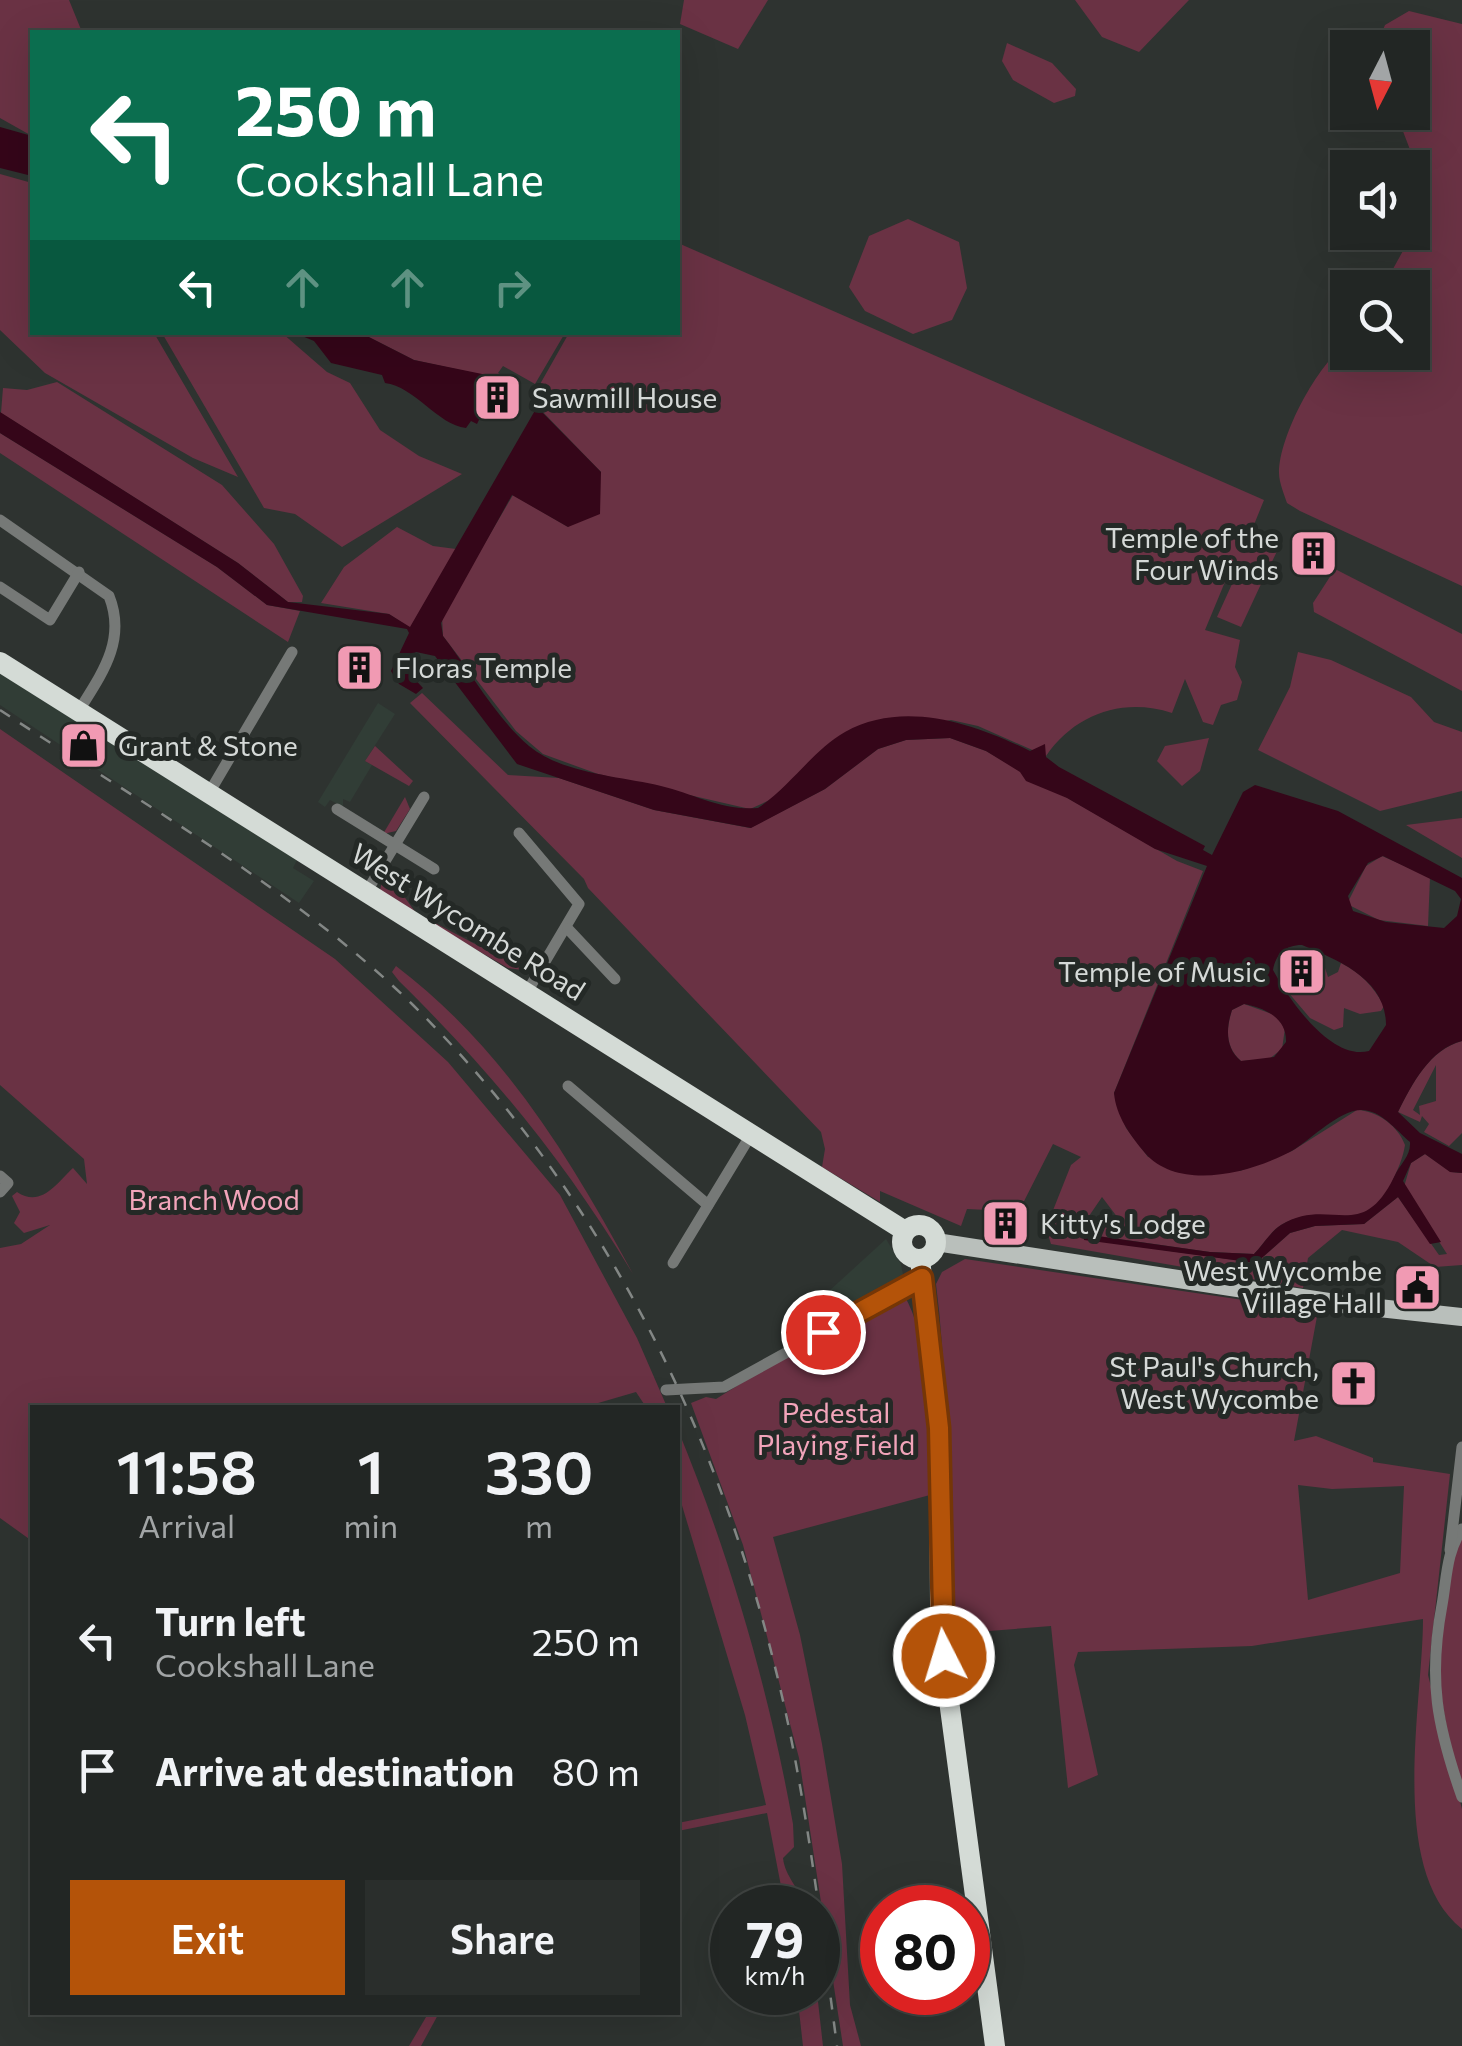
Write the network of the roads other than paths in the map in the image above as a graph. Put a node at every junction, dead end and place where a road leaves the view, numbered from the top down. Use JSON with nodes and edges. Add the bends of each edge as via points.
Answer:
{"nodes":[{"id":1,"x":0,"y":520,"type":"edge"},
{"id":2,"x":79,"y":572,"type":"junction"},
{"id":3,"x":0,"y":587,"type":"edge"},
{"id":4,"x":292,"y":652,"type":"dead end"},
{"id":5,"x":0,"y":662,"type":"edge"},
{"id":6,"x":78,"y":712,"type":"junction"},
{"id":7,"x":209,"y":793,"type":"junction"},
{"id":8,"x":424,"y":797,"type":"dead end"},
{"id":9,"x":338,"y":810,"type":"dead end"},
{"id":10,"x":520,"y":833,"type":"dead end"},
{"id":11,"x":395,"y":845,"type":"junction"},
{"id":12,"x":434,"y":869,"type":"dead end"},
{"id":13,"x":367,"y":891,"type":"junction"},
{"id":14,"x":568,"y":929,"type":"junction"},
{"id":15,"x":615,"y":979,"type":"dead end"},
{"id":16,"x":527,"y":992,"type":"junction"},
{"id":17,"x":568,"y":1086,"type":"dead end"},
{"id":18,"x":752,"y":1133,"type":"junction"},
{"id":19,"x":0,"y":1176,"type":"edge"},
{"id":20,"x":0,"y":1192,"type":"edge"},
{"id":21,"x":708,"y":1204,"type":"junction"},
{"id":22,"x":905,"y":1231,"type":"junction"},
{"id":23,"x":936,"y":1242,"type":"junction"},
{"id":24,"x":673,"y":1263,"type":"dead end"},
{"id":25,"x":921,"y":1268,"type":"junction"},
{"id":26,"x":1462,"y":1316,"type":"edge"},
{"id":27,"x":666,"y":1390,"type":"dead end"},
{"id":28,"x":1462,"y":1448,"type":"edge"},
{"id":29,"x":1462,"y":1529,"type":"edge"},
{"id":30,"x":1450,"y":1550,"type":"junction"},
{"id":31,"x":1462,"y":1798,"type":"edge"},
{"id":32,"x":996,"y":2046,"type":"edge"}],
"edges":[{"from":1,"to":2,"type":"street"},
{"from":2,"to":3,"type":"street","via":[[50,620]]},
{"from":2,"to":6,"type":"street","via":[[110,596],[116,633],[109,662]]},
{"from":4,"to":7,"type":"street"},
{"from":5,"to":6,"type":"highway","name":"West Wycombe Road"},
{"from":6,"to":7,"type":"highway","name":"West Wycombe Road"},
{"from":7,"to":13,"type":"highway","name":"West Wycombe Road"},
{"from":8,"to":11,"type":"street"},
{"from":9,"to":11,"type":"street"},
{"from":10,"to":14,"type":"street","via":[[578,904]]},
{"from":11,"to":12,"type":"street"},
{"from":11,"to":13,"type":"street"},
{"from":13,"to":16,"type":"highway","name":"West Wycombe Road"},
{"from":14,"to":15,"type":"street"},
{"from":14,"to":16,"type":"street"},
{"from":16,"to":18,"type":"highway","name":"West Wycombe Road"},
{"from":17,"to":21,"type":"street"},
{"from":18,"to":21,"type":"street"},
{"from":18,"to":22,"type":"highway","name":"West Wycombe Road"},
{"from":19,"to":20,"type":"street","via":[[8,1183]]},
{"from":21,"to":24,"type":"street"},
{"from":22,"to":23,"type":"highway","via":[[922,1225]]},
{"from":22,"to":25,"type":"highway","via":[[905,1252]]},
{"from":23,"to":25,"type":"highway"},
{"from":23,"to":26,"type":"main road"},
{"from":25,"to":27,"type":"street","via":[[724,1387]]},
{"from":25,"to":32,"type":"highway","via":[[939,1428],[945,1664]]},
{"from":28,"to":30,"type":"street"},
{"from":29,"to":30,"type":"street"},
{"from":30,"to":31,"type":"street","via":[[1432,1669],[1445,1748]]}]}
